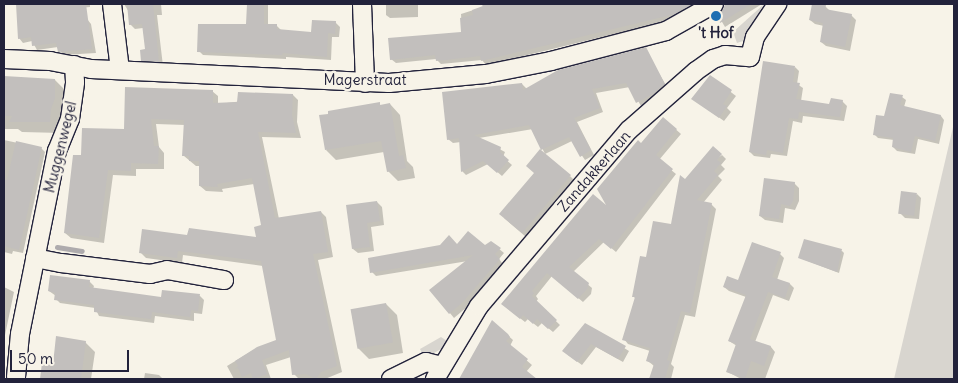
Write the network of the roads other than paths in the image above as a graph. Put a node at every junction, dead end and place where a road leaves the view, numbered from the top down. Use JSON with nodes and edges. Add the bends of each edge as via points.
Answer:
{"nodes":[{"id":1,"x":112,"y":4,"type":"edge"},
{"id":2,"x":362,"y":4,"type":"edge"},
{"id":3,"x":714,"y":4,"type":"edge"},
{"id":4,"x":777,"y":4,"type":"edge"},
{"id":5,"x":4,"y":59,"type":"edge"},
{"id":6,"x":74,"y":65,"type":"junction"},
{"id":7,"x":120,"y":70,"type":"junction"},
{"id":8,"x":365,"y":83,"type":"junction"},
{"id":9,"x":36,"y":258,"type":"junction"},
{"id":10,"x":224,"y":280,"type":"dead end"},
{"id":11,"x":438,"y":373,"type":"edge"},
{"id":12,"x":16,"y":377,"type":"dead end"},
{"id":13,"x":391,"y":379,"type":"edge"}],
"edges":[{"from":1,"to":7,"type":"street"},
{"from":2,"to":8,"type":"street"},
{"from":3,"to":8,"type":"street","name":"Magerstraat","via":[[666,31],[551,61],[486,74]]},
{"from":4,"to":11,"type":"street","name":"Zandakkerlaan","via":[[756,37],[750,57],[725,54],[712,59],[629,130],[479,306]]},
{"from":5,"to":6,"type":"street","name":"Magerstraat"},
{"from":6,"to":7,"type":"street","name":"Magerstraat"},
{"from":6,"to":9,"type":"street","name":"Muggenwegel","via":[[70,119],[57,151]]},
{"from":7,"to":8,"type":"street","name":"Magerstraat"},
{"from":9,"to":10,"type":"street","via":[[150,274],[167,270]]},
{"from":9,"to":12,"type":"street","name":"Muggenwegel","via":[[20,334]]},
{"from":11,"to":13,"type":"street","via":[[426,362]]}]}
